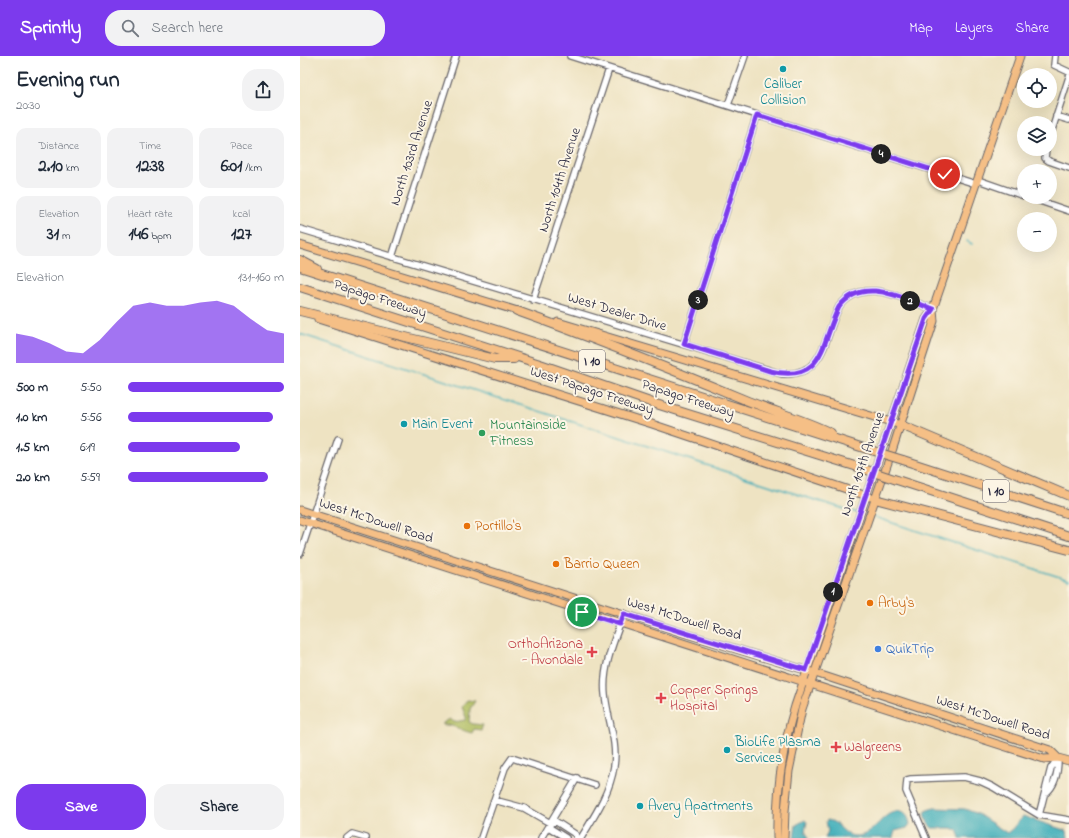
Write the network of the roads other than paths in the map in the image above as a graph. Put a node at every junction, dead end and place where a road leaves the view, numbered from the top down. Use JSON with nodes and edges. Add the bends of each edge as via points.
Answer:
{"nodes":[{"id":1,"x":456,"y":56,"type":"edge"},
{"id":2,"x":570,"y":56,"type":"edge"},
{"id":3,"x":745,"y":56,"type":"edge"},
{"id":4,"x":1020,"y":56,"type":"edge"},
{"id":5,"x":1055,"y":56,"type":"edge"},
{"id":6,"x":609,"y":69,"type":"junction"},
{"id":7,"x":1069,"y":72,"type":"edge"},
{"id":8,"x":1069,"y":77,"type":"edge"},
{"id":9,"x":728,"y":105,"type":"junction"},
{"id":10,"x":757,"y":115,"type":"junction"},
{"id":11,"x":1056,"y":116,"type":"edge"},
{"id":12,"x":1057,"y":116,"type":"edge"},
{"id":13,"x":1069,"y":120,"type":"edge"},
{"id":14,"x":1044,"y":156,"type":"edge"},
{"id":15,"x":1069,"y":168,"type":"edge"},
{"id":16,"x":977,"y":182,"type":"junction"},
{"id":17,"x":1017,"y":194,"type":"edge"},
{"id":18,"x":1048,"y":204,"type":"edge"},
{"id":19,"x":1069,"y":211,"type":"edge"},
{"id":20,"x":300,"y":229,"type":"edge"},
{"id":21,"x":300,"y":245,"type":"edge"},
{"id":22,"x":392,"y":257,"type":"junction"},
{"id":23,"x":300,"y":260,"type":"edge"},
{"id":24,"x":300,"y":267,"type":"edge"},
{"id":25,"x":332,"y":278,"type":"junction"},
{"id":26,"x":300,"y":287,"type":"edge"},
{"id":27,"x":533,"y":300,"type":"junction"},
{"id":28,"x":933,"y":309,"type":"junction"},
{"id":29,"x":517,"y":311,"type":"junction"},
{"id":30,"x":300,"y":312,"type":"edge"},
{"id":31,"x":684,"y":344,"type":"junction"},
{"id":32,"x":522,"y":359,"type":"junction"},
{"id":33,"x":891,"y":421,"type":"junction"},
{"id":34,"x":901,"y":425,"type":"junction"},
{"id":35,"x":338,"y":439,"type":"dead end"},
{"id":36,"x":853,"y":444,"type":"junction"},
{"id":37,"x":866,"y":496,"type":"junction"},
{"id":38,"x":1069,"y":496,"type":"edge"},
{"id":39,"x":875,"y":499,"type":"junction"},
{"id":40,"x":300,"y":510,"type":"edge"},
{"id":41,"x":313,"y":514,"type":"junction"},
{"id":42,"x":1069,"y":514,"type":"edge"},
{"id":43,"x":300,"y":520,"type":"edge"},
{"id":44,"x":310,"y":524,"type":"junction"},
{"id":45,"x":1069,"y":536,"type":"edge"},
{"id":46,"x":850,"y":545,"type":"junction"},
{"id":47,"x":1069,"y":550,"type":"edge"},
{"id":48,"x":300,"y":554,"type":"edge"},
{"id":49,"x":834,"y":591,"type":"junction"},
{"id":50,"x":843,"y":593,"type":"junction"},
{"id":51,"x":624,"y":614,"type":"junction"},
{"id":52,"x":832,"y":623,"type":"junction"},
{"id":53,"x":620,"y":624,"type":"junction"},
{"id":54,"x":806,"y":670,"type":"junction"},
{"id":55,"x":815,"y":673,"type":"junction"},
{"id":56,"x":802,"y":683,"type":"junction"},
{"id":57,"x":811,"y":685,"type":"junction"},
{"id":58,"x":1058,"y":758,"type":"junction"},
{"id":59,"x":1069,"y":761,"type":"edge"},
{"id":60,"x":577,"y":778,"type":"junction"},
{"id":61,"x":594,"y":785,"type":"dead end"},
{"id":62,"x":494,"y":800,"type":"junction"},
{"id":63,"x":1039,"y":815,"type":"junction"},
{"id":64,"x":1069,"y":820,"type":"edge"},
{"id":65,"x":550,"y":823,"type":"junction"},
{"id":66,"x":564,"y":827,"type":"junction"},
{"id":67,"x":560,"y":834,"type":"junction"},
{"id":68,"x":350,"y":836,"type":"edge"},
{"id":69,"x":366,"y":838,"type":"edge"},
{"id":70,"x":481,"y":838,"type":"edge"},
{"id":71,"x":541,"y":838,"type":"edge"},
{"id":72,"x":566,"y":838,"type":"edge"},
{"id":73,"x":577,"y":838,"type":"edge"},
{"id":74,"x":581,"y":838,"type":"edge"},
{"id":75,"x":777,"y":838,"type":"edge"},
{"id":76,"x":784,"y":838,"type":"edge"},
{"id":77,"x":926,"y":838,"type":"edge"}],
"edges":[{"from":1,"to":22,"type":"street","name":"North 103rd Avenue"},
{"from":2,"to":6,"type":"street"},
{"from":3,"to":9,"type":"street"},
{"from":4,"to":16,"type":"main road","name":"North 107th Avenue"},
{"from":5,"to":7,"type":"street","via":[[1054,65]]},
{"from":6,"to":9,"type":"street"},
{"from":6,"to":27,"type":"street","name":"North 104th Avenue"},
{"from":8,"to":11,"type":"street"},
{"from":9,"to":10,"type":"street"},
{"from":10,"to":16,"type":"street"},
{"from":10,"to":31,"type":"street"},
{"from":12,"to":13,"type":"street"},
{"from":14,"to":15,"type":"street","via":[[1048,161]]},
{"from":16,"to":17,"type":"street"},
{"from":16,"to":28,"type":"main road","name":"North 107th Avenue"},
{"from":18,"to":19,"type":"street"},
{"from":20,"to":22,"type":"street","name":"West Dealer Drive"},
{"from":21,"to":29,"type":"main road"},
{"from":22,"to":27,"type":"street","name":"West Dealer Drive"},
{"from":23,"to":25,"type":"highway"},
{"from":24,"to":25,"type":"highway","name":"Papago Freeway","number":"I 10"},
{"from":25,"to":36,"type":"highway","name":"Papago Freeway","number":"I 10"},
{"from":26,"to":32,"type":"highway","name":"Papago Freeway","number":"I 10"},
{"from":27,"to":31,"type":"street","name":"West Dealer Drive"},
{"from":28,"to":31,"type":"street","name":"West Dealer Drive","via":[[882,291],[857,292],[839,307],[823,351],[815,362],[793,373],[770,371]]},
{"from":28,"to":33,"type":"main road","name":"North 107th Avenue","via":[[926,319]]},
{"from":28,"to":34,"type":"main road","name":"North 107th Avenue","via":[[934,321]]},
{"from":29,"to":33,"type":"main road"},
{"from":29,"to":36,"type":"highway","via":[[618,348],[762,407],[810,423]]},
{"from":30,"to":32,"type":"highway","via":[[495,359]]},
{"from":30,"to":37,"type":"main road","name":"West Papago Freeway"},
{"from":32,"to":45,"type":"highway","name":"Papago Freeway","number":"I 10","bridge":true},
{"from":33,"to":34,"type":"main road"},
{"from":33,"to":37,"type":"main road","name":"North 107th Avenue"},
{"from":34,"to":38,"type":"highway"},
{"from":34,"to":39,"type":"main road","name":"North 107th Avenue"},
{"from":35,"to":41,"type":"street"},
{"from":36,"to":42,"type":"highway","name":"Papago Freeway","number":"I 10","bridge":true},
{"from":37,"to":39,"type":"main road","name":"West Papago Freeway"},
{"from":37,"to":46,"type":"main road","name":"North 107th Avenue"},
{"from":39,"to":47,"type":"highway"},
{"from":39,"to":50,"type":"main road","name":"North 107th Avenue"},
{"from":40,"to":41,"type":"main road","name":"West McDowell Road"},
{"from":41,"to":44,"type":"street"},
{"from":41,"to":51,"type":"main road","name":"West McDowell Road"},
{"from":43,"to":44,"type":"main road","name":"West McDowell Road"},
{"from":44,"to":48,"type":"street"},
{"from":44,"to":53,"type":"main road","name":"West McDowell Road"},
{"from":46,"to":49,"type":"main road","name":"North 107th Avenue"},
{"from":46,"to":50,"type":"main road","via":[[852,549],[841,586]]},
{"from":49,"to":52,"type":"main road","via":[[837,596]]},
{"from":49,"to":54,"type":"main road","name":"North 107th Avenue"},
{"from":50,"to":52,"type":"main road","name":"North 107th Avenue"},
{"from":51,"to":53,"type":"street"},
{"from":51,"to":54,"type":"main road","name":"West McDowell Road"},
{"from":52,"to":55,"type":"main road","name":"North 107th Avenue"},
{"from":53,"to":56,"type":"main road","name":"West McDowell Road"},
{"from":53,"to":74,"type":"street","via":[[604,684],[614,744],[613,772],[603,801]]},
{"from":54,"to":55,"type":"main road","name":"West McDowell Road"},
{"from":54,"to":56,"type":"main road","name":"North 107th Avenue"},
{"from":55,"to":57,"type":"main road","name":"North 107th Avenue"},
{"from":55,"to":58,"type":"main road","name":"West McDowell Road","via":[[1050,750]]},
{"from":56,"to":57,"type":"main road","name":"West McDowell Road"},
{"from":56,"to":75,"type":"main road","name":"North 107th Avenue","via":[[786,738],[777,802]]},
{"from":57,"to":58,"type":"main road","name":"West McDowell Road","via":[[1044,759]]},
{"from":57,"to":76,"type":"main road","name":"North 107th Avenue","via":[[798,725],[789,771],[784,811]]},
{"from":58,"to":59,"type":"main road","name":"West McDowell Road"},
{"from":58,"to":63,"type":"street","via":[[1058,770],[1052,788],[1046,793]]},
{"from":60,"to":61,"type":"street"},
{"from":60,"to":62,"type":"street","via":[[512,758],[505,768]]},
{"from":60,"to":65,"type":"street"},
{"from":62,"to":65,"type":"street","via":[[524,808]]},
{"from":62,"to":70,"type":"street"},
{"from":63,"to":64,"type":"street"},
{"from":63,"to":77,"type":"street","via":[[980,781],[964,777],[908,780],[906,791]]},
{"from":65,"to":66,"type":"street","via":[[555,821]]},
{"from":65,"to":67,"type":"street","via":[[550,828]]},
{"from":65,"to":71,"type":"street"},
{"from":66,"to":67,"type":"street"},
{"from":66,"to":73,"type":"street"},
{"from":67,"to":72,"type":"street"},
{"from":68,"to":69,"type":"street"}]}
